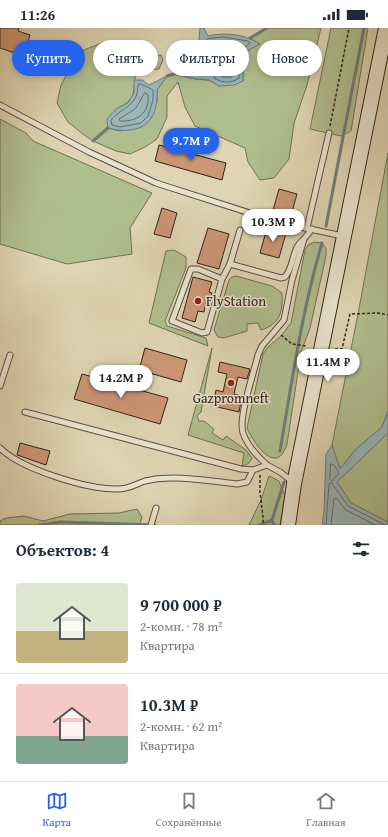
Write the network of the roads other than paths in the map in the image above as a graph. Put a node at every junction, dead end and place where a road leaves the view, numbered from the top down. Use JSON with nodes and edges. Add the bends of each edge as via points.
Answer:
{"nodes":[{"id":1,"x":386,"y":28,"type":"edge"},
{"id":2,"x":0,"y":105,"type":"edge"},
{"id":3,"x":329,"y":133,"type":"road end"},
{"id":4,"x":309,"y":228,"type":"junction"},
{"id":5,"x":240,"y":230,"type":"dead end"},
{"id":6,"x":344,"y":236,"type":"junction"},
{"id":7,"x":304,"y":239,"type":"junction"},
{"id":8,"x":230,"y":264,"type":"junction"},
{"id":9,"x":281,"y":278,"type":"junction"},
{"id":10,"x":222,"y":279,"type":"junction"},
{"id":11,"x":292,"y":280,"type":"junction"},
{"id":12,"x":10,"y":355,"type":"dead end"},
{"id":13,"x":0,"y":386,"type":"edge"},
{"id":14,"x":25,"y":412,"type":"dead end"},
{"id":15,"x":0,"y":448,"type":"edge"},
{"id":16,"x":267,"y":465,"type":"junction"},
{"id":17,"x":253,"y":470,"type":"junction"},
{"id":18,"x":294,"y":484,"type":"junction"},
{"id":19,"x":156,"y":508,"type":"dead end"},
{"id":20,"x":151,"y":525,"type":"edge"},
{"id":21,"x":288,"y":525,"type":"edge"}],
"edges":[{"from":1,"to":6,"type":"main road"},
{"from":2,"to":4,"type":"lane","via":[[89,152],[156,183],[281,223]]},
{"from":3,"to":4,"type":"lane"},
{"from":4,"to":6,"type":"lane"},
{"from":4,"to":7,"type":"lane"},
{"from":5,"to":8,"type":"lane"},
{"from":6,"to":18,"type":"main road"},
{"from":7,"to":9,"type":"lane","via":[[295,252],[287,274]]},
{"from":7,"to":11,"type":"lane"},
{"from":8,"to":9,"type":"lane"},
{"from":8,"to":10,"type":"lane"},
{"from":9,"to":11,"type":"lane"},
{"from":10,"to":10,"type":"lane","via":[[207,332],[202,333],[172,321],[191,269],[198,269]]},
{"from":11,"to":16,"type":"lane","via":[[286,316],[258,355],[241,423],[244,437]]},
{"from":12,"to":13,"type":"lane"},
{"from":14,"to":17,"type":"lane"},
{"from":15,"to":17,"type":"lane","via":[[6,454],[36,469],[73,482],[117,490],[146,480],[171,478],[237,484],[247,482]]},
{"from":16,"to":17,"type":"lane"},
{"from":16,"to":18,"type":"lane"},
{"from":18,"to":21,"type":"main road"},
{"from":19,"to":20,"type":"lane"}]}
